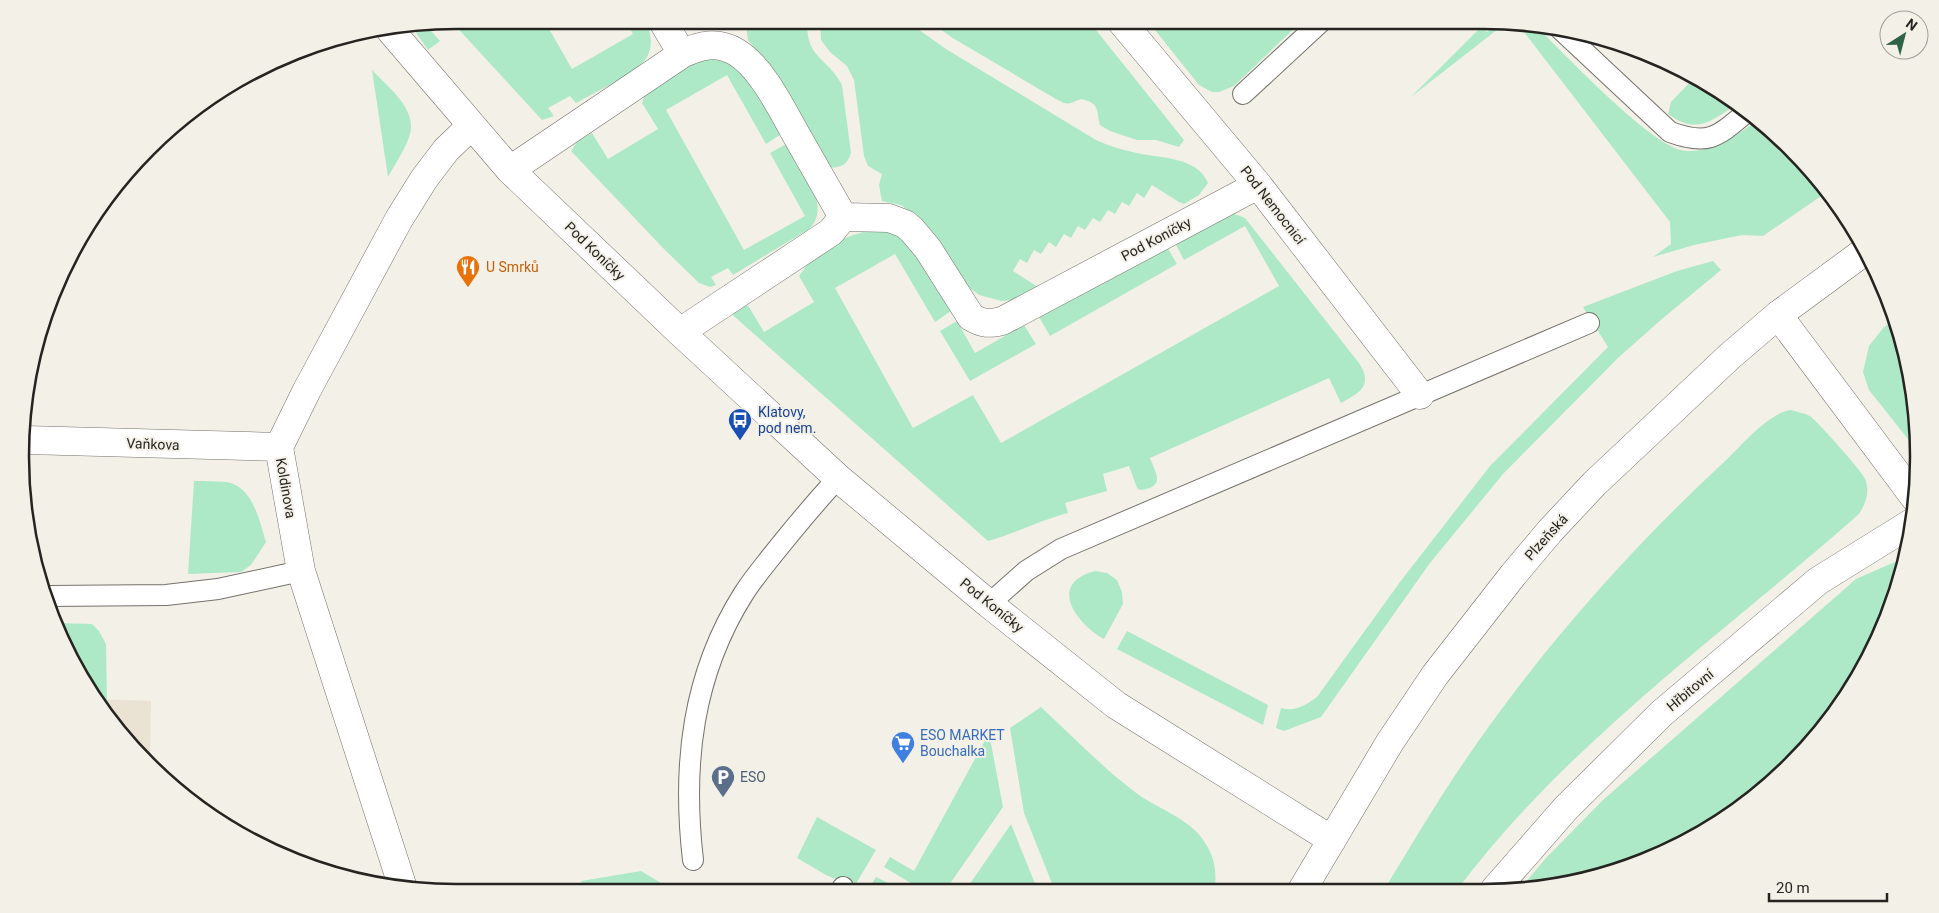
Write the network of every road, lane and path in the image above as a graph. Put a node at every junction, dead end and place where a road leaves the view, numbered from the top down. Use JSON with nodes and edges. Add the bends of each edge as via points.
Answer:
{"nodes":[{"id":1,"x":667,"y":29,"type":"edge"},
{"id":2,"x":1128,"y":29,"type":"edge"},
{"id":3,"x":1312,"y":29,"type":"edge"},
{"id":4,"x":393,"y":33,"type":"edge"},
{"id":5,"x":1569,"y":38,"type":"edge"},
{"id":6,"x":682,"y":54,"type":"junction"},
{"id":7,"x":1243,"y":94,"type":"dead end"},
{"id":8,"x":1742,"y":116,"type":"edge"},
{"id":9,"x":471,"y":126,"type":"junction"},
{"id":10,"x":510,"y":170,"type":"junction"},
{"id":11,"x":1258,"y":185,"type":"junction"},
{"id":12,"x":843,"y":217,"type":"junction"},
{"id":13,"x":1860,"y":255,"type":"edge"},
{"id":14,"x":1778,"y":315,"type":"junction"},
{"id":15,"x":1589,"y":323,"type":"dead end"},
{"id":16,"x":680,"y":332,"type":"junction"},
{"id":17,"x":1420,"y":396,"type":"junction"},
{"id":18,"x":30,"y":440,"type":"edge"},
{"id":19,"x":279,"y":448,"type":"junction"},
{"id":20,"x":838,"y":478,"type":"junction"},
{"id":21,"x":1909,"y":489,"type":"edge"},
{"id":22,"x":1904,"y":528,"type":"edge"},
{"id":23,"x":301,"y":571,"type":"junction"},
{"id":24,"x":52,"y":596,"type":"edge"},
{"id":25,"x":989,"y":604,"type":"junction"},
{"id":26,"x":1332,"y":840,"type":"junction"},
{"id":27,"x":692,"y":860,"type":"dead end"},
{"id":28,"x":401,"y":881,"type":"edge"},
{"id":29,"x":1500,"y":883,"type":"edge"},
{"id":30,"x":1306,"y":884,"type":"edge"}],
"edges":[{"from":1,"to":6,"type":"street"},
{"from":2,"to":11,"type":"street","name":"Pod Nemocnicí"},
{"from":3,"to":7,"type":"lane"},
{"from":4,"to":9,"type":"street","name":"Pod Koníčky"},
{"from":5,"to":8,"type":"lane","via":[[1670,132],[1689,139],[1712,137]]},
{"from":6,"to":10,"type":"street"},
{"from":6,"to":12,"type":"street","via":[[711,44],[746,60],[769,87]]},
{"from":9,"to":10,"type":"street","name":"Pod Koníčky"},
{"from":9,"to":19,"type":"street","name":"Koldinova","via":[[446,150],[400,219]]},
{"from":10,"to":16,"type":"street","name":"Pod Koníčky"},
{"from":11,"to":12,"type":"street","name":"Pod Koníčky","via":[[1002,321],[990,324],[971,318],[919,236],[905,224],[889,218]]},
{"from":11,"to":17,"type":"street","name":"Pod Nemocnicí"},
{"from":12,"to":16,"type":"street","via":[[831,232]]},
{"from":13,"to":14,"type":"street","name":"Plzeňská"},
{"from":14,"to":21,"type":"street"},
{"from":14,"to":26,"type":"street","name":"Plzeňská","via":[[1594,484],[1513,575],[1435,676],[1390,742]]},
{"from":15,"to":17,"type":"lane"},
{"from":16,"to":20,"type":"street","name":"Pod Koníčky"},
{"from":17,"to":25,"type":"lane","via":[[1061,549],[1026,571]]},
{"from":18,"to":19,"type":"street","name":"Vaňkova"},
{"from":19,"to":23,"type":"street","name":"Koldinova"},
{"from":20,"to":25,"type":"street","name":"Pod Koníčky"},
{"from":20,"to":27,"type":"lane","via":[[793,528],[744,592],[710,664],[691,742],[688,808]]},
{"from":22,"to":29,"type":"street","name":"Hřbitovní","via":[[1818,582],[1662,713],[1566,808]]},
{"from":23,"to":24,"type":"lane","via":[[218,589],[166,595]]},
{"from":23,"to":28,"type":"street","name":"Koldinova"},
{"from":25,"to":26,"type":"street","name":"Pod Koníčky","via":[[1116,705]]},
{"from":26,"to":30,"type":"street","name":"Plzeňská"}]}
